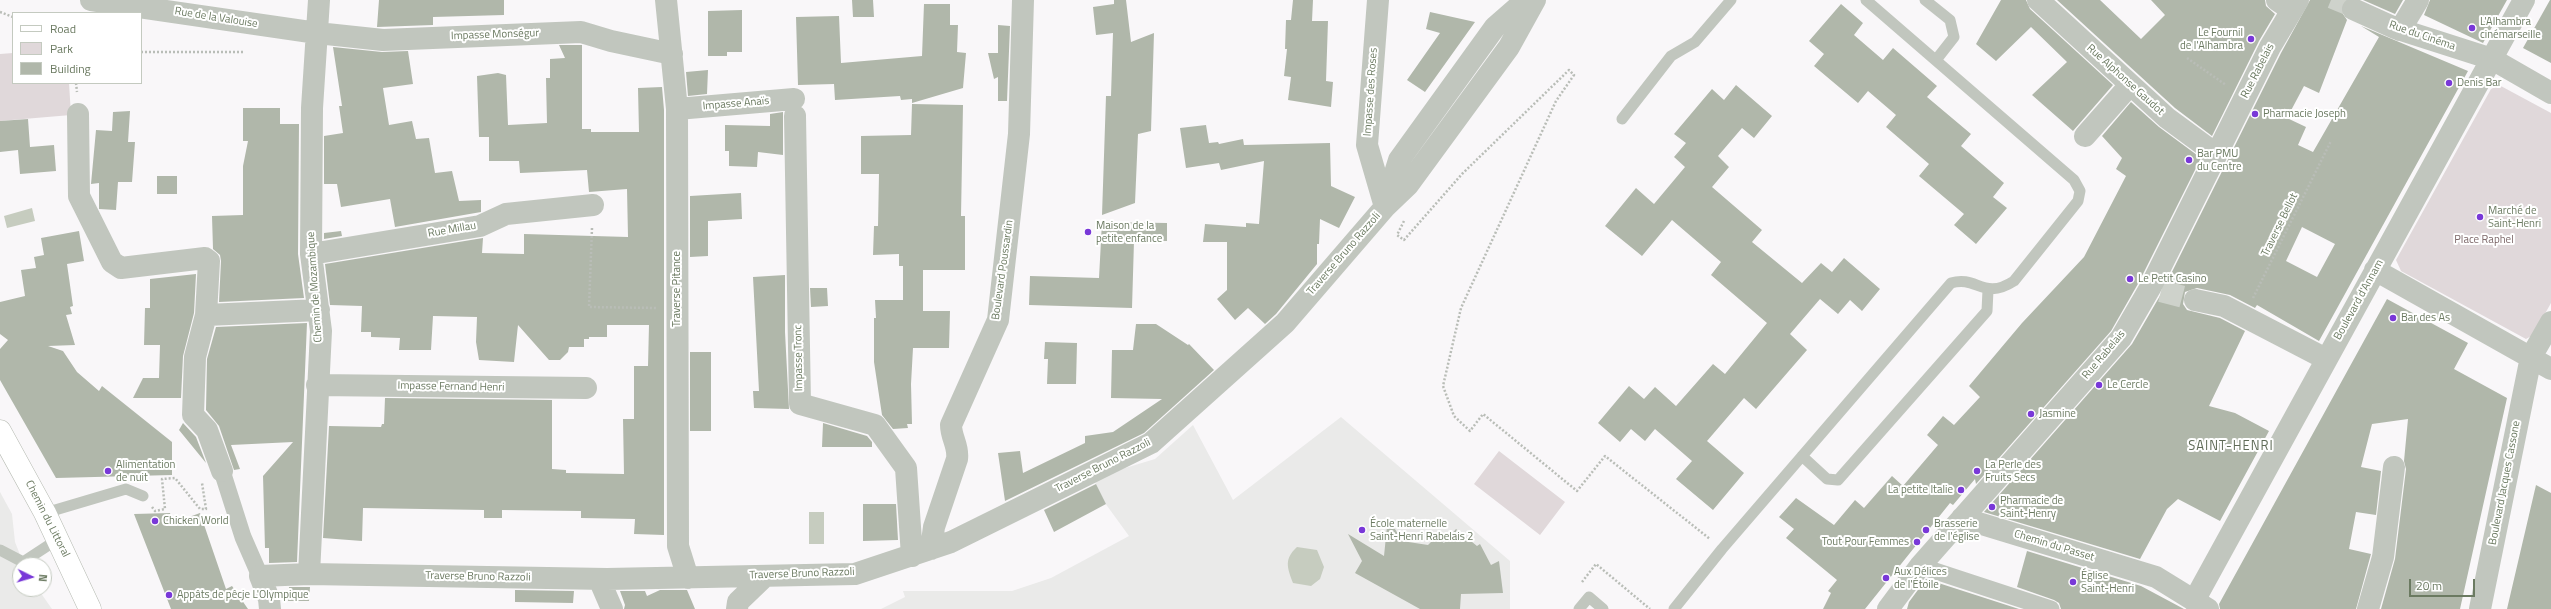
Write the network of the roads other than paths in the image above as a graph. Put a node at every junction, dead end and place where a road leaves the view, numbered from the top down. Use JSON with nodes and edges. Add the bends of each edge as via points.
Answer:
{"nodes":[{"id":1,"x":91,"y":0,"type":"edge"},
{"id":2,"x":319,"y":0,"type":"edge"},
{"id":3,"x":666,"y":0,"type":"edge"},
{"id":4,"x":1023,"y":0,"type":"edge"},
{"id":5,"x":1378,"y":0,"type":"edge"},
{"id":6,"x":1526,"y":0,"type":"edge"},
{"id":7,"x":1535,"y":0,"type":"edge"},
{"id":8,"x":1732,"y":0,"type":"edge"},
{"id":9,"x":1866,"y":0,"type":"edge"},
{"id":10,"x":1925,"y":0,"type":"edge"},
{"id":11,"x":2038,"y":0,"type":"edge"},
{"id":12,"x":2418,"y":0,"type":"edge"},
{"id":13,"x":2524,"y":0,"type":"edge"},
{"id":14,"x":2289,"y":3,"type":"edge"},
{"id":15,"x":2353,"y":9,"type":"tunnel mouth"},
{"id":16,"x":2400,"y":30,"type":"junction"},
{"id":17,"x":317,"y":33,"type":"junction"},
{"id":18,"x":672,"y":54,"type":"junction"},
{"id":19,"x":2492,"y":59,"type":"junction"},
{"id":20,"x":1936,"y":60,"type":"junction"},
{"id":21,"x":2130,"y":85,"type":"junction"},
{"id":22,"x":2551,"y":93,"type":"edge"},
{"id":23,"x":795,"y":107,"type":"joint"},
{"id":24,"x":677,"y":110,"type":"junction"},
{"id":25,"x":78,"y":114,"type":"dead end"},
{"id":26,"x":1622,"y":119,"type":"dead end"},
{"id":27,"x":2085,"y":136,"type":"dead end"},
{"id":28,"x":2216,"y":154,"type":"junction"},
{"id":29,"x":593,"y":205,"type":"road end"},
{"id":30,"x":1385,"y":206,"type":"junction"},
{"id":31,"x":311,"y":254,"type":"junction"},
{"id":32,"x":2375,"y":270,"type":"junction"},
{"id":33,"x":1988,"y":290,"type":"junction"},
{"id":34,"x":2195,"y":300,"type":"tunnel mouth"},
{"id":35,"x":319,"y":310,"type":"junction"},
{"id":36,"x":206,"y":315,"type":"junction"},
{"id":37,"x":2551,"y":322,"type":"edge"},
{"id":38,"x":2531,"y":357,"type":"junction"},
{"id":39,"x":2326,"y":359,"type":"junction"},
{"id":40,"x":2551,"y":369,"type":"edge"},
{"id":41,"x":317,"y":385,"type":"junction"},
{"id":42,"x":586,"y":388,"type":"dead end"},
{"id":43,"x":0,"y":431,"type":"edge"},
{"id":44,"x":1802,"y":456,"type":"junction"},
{"id":45,"x":2394,"y":467,"type":"dead end"},
{"id":46,"x":212,"y":473,"type":"joint"},
{"id":47,"x":143,"y":496,"type":"road end"},
{"id":48,"x":45,"y":513,"type":"junction"},
{"id":49,"x":1962,"y":518,"type":"junction"},
{"id":50,"x":58,"y":539,"type":"junction"},
{"id":51,"x":0,"y":550,"type":"edge"},
{"id":52,"x":922,"y":552,"type":"junction"},
{"id":53,"x":1920,"y":566,"type":"junction"},
{"id":54,"x":309,"y":574,"type":"junction"},
{"id":55,"x":260,"y":576,"type":"junction"},
{"id":56,"x":765,"y":576,"type":"junction"},
{"id":57,"x":688,"y":578,"type":"junction"},
{"id":58,"x":599,"y":579,"type":"junction"},
{"id":59,"x":2201,"y":605,"type":"edge"},
{"id":60,"x":90,"y":609,"type":"edge"},
{"id":61,"x":270,"y":609,"type":"edge"},
{"id":62,"x":612,"y":609,"type":"edge"},
{"id":63,"x":737,"y":609,"type":"edge"},
{"id":64,"x":1579,"y":609,"type":"edge"},
{"id":65,"x":1603,"y":609,"type":"edge"},
{"id":66,"x":1674,"y":609,"type":"edge"},
{"id":67,"x":1888,"y":609,"type":"edge"},
{"id":68,"x":2052,"y":609,"type":"edge"},
{"id":69,"x":2368,"y":609,"type":"edge"},
{"id":70,"x":2480,"y":609,"type":"edge"}],
"edges":[{"from":1,"to":17,"type":"street","name":"Rue de la Valouise"},
{"from":2,"to":17,"type":"street","name":"Chemin de Mozambique"},
{"from":3,"to":18,"type":"street","name":"Traverse Pitance"},
{"from":4,"to":52,"type":"street","name":"Boulevard Poussardin","via":[[1019,134],[998,320],[951,425],[951,433],[959,450],[958,460],[934,527]]},
{"from":5,"to":30,"type":"street","name":"Impasse des Roses","via":[[1367,145]]},
{"from":6,"to":30,"type":"street","name":"Traverse Bruno Razzoli","via":[[1495,27],[1399,160]]},
{"from":7,"to":30,"type":"street","name":"Traverse Bruno Razzoli","via":[[1509,47],[1408,185]]},
{"from":8,"to":26,"type":"lane","via":[[1695,42],[1671,56]]},
{"from":9,"to":20,"type":"lane"},
{"from":10,"to":20,"type":"lane","via":[[1950,20],[1954,37]]},
{"from":11,"to":21,"type":"street","name":"Rue Alphonse Gaudot"},
{"from":12,"to":16,"type":"street"},
{"from":13,"to":19,"type":"street","name":"Boulevard d'Annam"},
{"from":14,"to":28,"type":"street","name":"Rue Rabelais"},
{"from":15,"to":16,"type":"street","name":"Rue du Cinéma"},
{"from":16,"to":19,"type":"street","name":"Rue du Cinéma"},
{"from":17,"to":18,"type":"street","name":"Impasse Monségur","via":[[383,40],[581,32]]},
{"from":17,"to":31,"type":"street","name":"Chemin de Mozambique","via":[[312,108]]},
{"from":18,"to":24,"type":"street","name":"Traverse Pitance"},
{"from":19,"to":22,"type":"street"},
{"from":19,"to":32,"type":"street","name":"Boulevard d'Annam"},
{"from":20,"to":33,"type":"lane","via":[[2074,180],[2080,191],[2078,201],[2014,281],[2002,289]]},
{"from":21,"to":27,"type":"street"},
{"from":21,"to":28,"type":"street","name":"Rue Alphonse Gaudot","via":[[2167,118]]},
{"from":23,"to":24,"type":"street","name":"Impasse Anaïs"},
{"from":23,"to":52,"type":"street","name":"Impasse Tronc","via":[[800,404],[875,425],[906,468]]},
{"from":24,"to":57,"type":"street","name":"Traverse Pitance","via":[[678,546]]},
{"from":25,"to":36,"type":"street","via":[[78,196],[112,262],[121,268],[205,258],[209,261]]},
{"from":28,"to":49,"type":"street","name":"Rue Rabelais","via":[[2155,289],[2120,338]]},
{"from":29,"to":31,"type":"street","name":"Rue Millau","via":[[506,214],[480,226]]},
{"from":30,"to":52,"type":"street","name":"Traverse Bruno Razzoli","via":[[1285,323],[1151,443],[951,542]]},
{"from":31,"to":35,"type":"street","name":"Chemin de Mozambique"},
{"from":32,"to":38,"type":"street"},
{"from":32,"to":39,"type":"street","name":"Boulevard d'Annam"},
{"from":33,"to":44,"type":"lane","via":[[1962,280],[1951,283]]},
{"from":33,"to":44,"type":"lane","via":[[1987,311],[1838,480],[1827,479]]},
{"from":34,"to":39,"type":"street","via":[[2224,306]]},
{"from":35,"to":36,"type":"street"},
{"from":35,"to":41,"type":"street","name":"Chemin de Mozambique","via":[[321,332]]},
{"from":36,"to":46,"type":"street","via":[[195,357],[193,415],[207,430]]},
{"from":37,"to":38,"type":"street"},
{"from":38,"to":40,"type":"street"},
{"from":38,"to":70,"type":"street","name":"Boulevard Jacques Cassone"},
{"from":39,"to":59,"type":"street","name":"Boulevard d'Annam"},
{"from":41,"to":42,"type":"street","name":"Impasse Fernand Henri"},
{"from":41,"to":54,"type":"street","name":"Chemin de Mozambique"},
{"from":43,"to":48,"type":"main road","name":"Chemin du Littoral"},
{"from":44,"to":66,"type":"lane"},
{"from":45,"to":69,"type":"street","via":[[2383,557]]},
{"from":46,"to":55,"type":"street"},
{"from":47,"to":48,"type":"lane","via":[[126,489]]},
{"from":48,"to":50,"type":"main road","name":"Chemin du Littoral"},
{"from":49,"to":53,"type":"street","name":"Rue Rabelais"},
{"from":49,"to":59,"type":"street","name":"Chemin du Passet","via":[[2156,577]]},
{"from":50,"to":51,"type":"lane","via":[[23,562]]},
{"from":50,"to":60,"type":"main road","name":"Chemin du Littoral"},
{"from":52,"to":56,"type":"street","name":"Traverse Bruno Razzoli","via":[[855,574]]},
{"from":53,"to":67,"type":"street","name":"Rue Rabelais"},
{"from":53,"to":68,"type":"street"},
{"from":54,"to":55,"type":"street","name":"Traverse Bruno Razzoli"},
{"from":54,"to":58,"type":"street","name":"Traverse Bruno Razzoli"},
{"from":55,"to":61,"type":"street"},
{"from":56,"to":57,"type":"street","name":"Traverse Bruno Razzoli"},
{"from":56,"to":63,"type":"street","via":[[738,602]]},
{"from":57,"to":58,"type":"street","name":"Traverse Bruno Razzoli"},
{"from":58,"to":62,"type":"street"},
{"from":64,"to":65,"type":"lane","via":[[1589,597]]}]}
